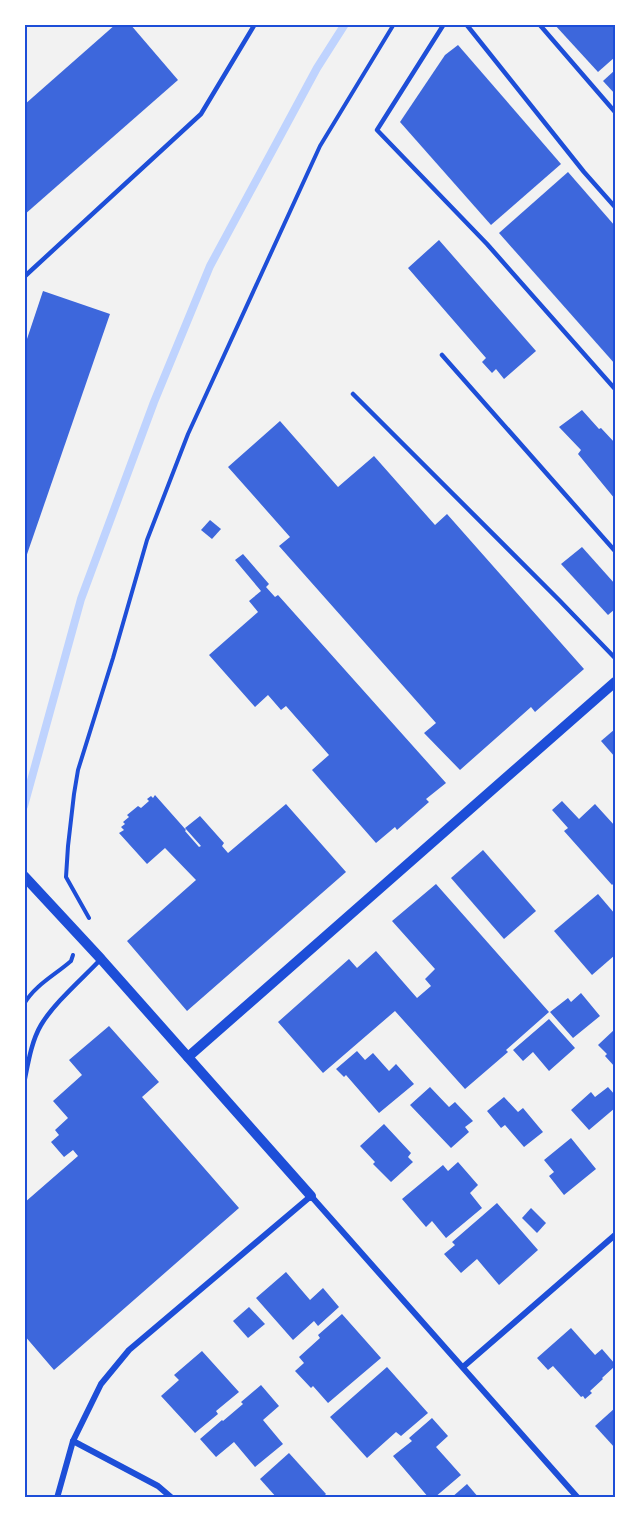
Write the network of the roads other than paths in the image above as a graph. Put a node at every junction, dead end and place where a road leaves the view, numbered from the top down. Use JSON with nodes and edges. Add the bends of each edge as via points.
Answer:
{"nodes":[{"id":1,"x":255,"y":24,"type":"edge"},
{"id":2,"x":444,"y":24,"type":"edge"},
{"id":3,"x":466,"y":24,"type":"edge"},
{"id":4,"x":539,"y":24,"type":"edge"},
{"id":5,"x":615,"y":112,"type":"edge"},
{"id":6,"x":615,"y":207,"type":"edge"},
{"id":7,"x":24,"y":277,"type":"edge"},
{"id":8,"x":442,"y":355,"type":"dead end"},
{"id":9,"x":615,"y":389,"type":"edge"},
{"id":10,"x":352,"y":394,"type":"dead end"},
{"id":11,"x":615,"y":551,"type":"edge"},
{"id":12,"x":615,"y":658,"type":"edge"},
{"id":13,"x":615,"y":682,"type":"edge"},
{"id":14,"x":24,"y":876,"type":"edge"},
{"id":15,"x":101,"y":959,"type":"junction"},
{"id":16,"x":188,"y":1057,"type":"junction"},
{"id":17,"x":24,"y":1083,"type":"edge"},
{"id":18,"x":311,"y":1196,"type":"junction"},
{"id":19,"x":615,"y":1235,"type":"edge"},
{"id":20,"x":463,"y":1367,"type":"junction"},
{"id":21,"x":73,"y":1441,"type":"junction"},
{"id":22,"x":57,"y":1498,"type":"edge"},
{"id":23,"x":172,"y":1498,"type":"edge"},
{"id":24,"x":578,"y":1498,"type":"edge"}],
"edges":[{"from":1,"to":7,"type":"lane","via":[[201,114]]},
{"from":2,"to":9,"type":"lane","via":[[377,130],[487,244]]},
{"from":3,"to":6,"type":"lane"},
{"from":4,"to":5,"type":"lane"},
{"from":8,"to":11,"type":"lane"},
{"from":10,"to":12,"type":"lane"},
{"from":13,"to":16,"type":"street"},
{"from":14,"to":15,"type":"street"},
{"from":15,"to":16,"type":"street"},
{"from":15,"to":17,"type":"lane","via":[[41,1025]]},
{"from":16,"to":18,"type":"street"},
{"from":18,"to":20,"type":"street"},
{"from":18,"to":21,"type":"street","via":[[129,1350],[101,1384]]},
{"from":19,"to":20,"type":"street"},
{"from":20,"to":24,"type":"street"},
{"from":21,"to":22,"type":"street"},
{"from":21,"to":23,"type":"street","via":[[158,1486]]}]}
